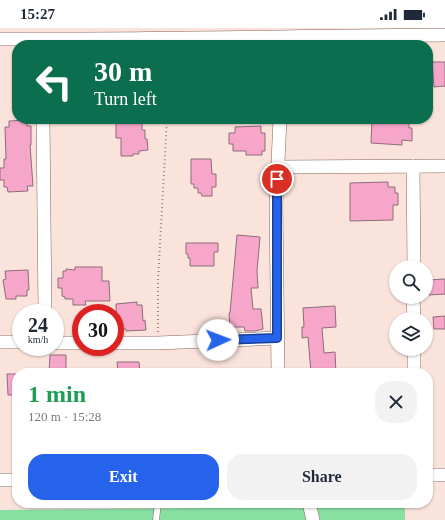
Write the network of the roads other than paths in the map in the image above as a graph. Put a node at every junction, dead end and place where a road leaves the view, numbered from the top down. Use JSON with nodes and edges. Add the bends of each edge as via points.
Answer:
{"nodes":[{"id":1,"x":304,"y":32,"type":"edge"},
{"id":2,"x":445,"y":35,"type":"edge"},
{"id":3,"x":0,"y":39,"type":"edge"},
{"id":4,"x":14,"y":40,"type":"edge"},
{"id":5,"x":121,"y":40,"type":"edge"},
{"id":6,"x":222,"y":40,"type":"edge"},
{"id":7,"x":285,"y":40,"type":"edge"},
{"id":8,"x":43,"y":124,"type":"edge"},
{"id":9,"x":280,"y":124,"type":"edge"},
{"id":10,"x":413,"y":166,"type":"junction"},
{"id":11,"x":445,"y":166,"type":"edge"},
{"id":12,"x":278,"y":167,"type":"junction"},
{"id":13,"x":414,"y":260,"type":"edge"},
{"id":14,"x":45,"y":304,"type":"edge"},
{"id":15,"x":277,"y":338,"type":"junction"},
{"id":16,"x":0,"y":342,"type":"edge"},
{"id":17,"x":12,"y":342,"type":"edge"},
{"id":18,"x":124,"y":343,"type":"edge"},
{"id":19,"x":414,"y":356,"type":"edge"},
{"id":20,"x":278,"y":368,"type":"edge"},
{"id":21,"x":414,"y":368,"type":"edge"},
{"id":22,"x":433,"y":475,"type":"edge"},
{"id":23,"x":445,"y":475,"type":"edge"},
{"id":24,"x":0,"y":480,"type":"edge"},
{"id":25,"x":12,"y":480,"type":"edge"},
{"id":26,"x":157,"y":508,"type":"edge"},
{"id":27,"x":310,"y":508,"type":"edge"},
{"id":28,"x":156,"y":520,"type":"edge"},
{"id":29,"x":313,"y":520,"type":"edge"}],
"edges":[{"from":1,"to":2,"type":"street"},
{"from":1,"to":7,"type":"street"},
{"from":3,"to":4,"type":"street"},
{"from":5,"to":6,"type":"street"},
{"from":8,"to":14,"type":"street"},
{"from":9,"to":12,"type":"street"},
{"from":10,"to":11,"type":"street"},
{"from":10,"to":12,"type":"street"},
{"from":10,"to":13,"type":"street"},
{"from":12,"to":15,"type":"street"},
{"from":15,"to":18,"type":"street"},
{"from":15,"to":20,"type":"street"},
{"from":16,"to":17,"type":"street"},
{"from":19,"to":21,"type":"street"},
{"from":22,"to":23,"type":"street"},
{"from":24,"to":25,"type":"street"},
{"from":26,"to":28,"type":"lane"},
{"from":27,"to":29,"type":"street"}]}
